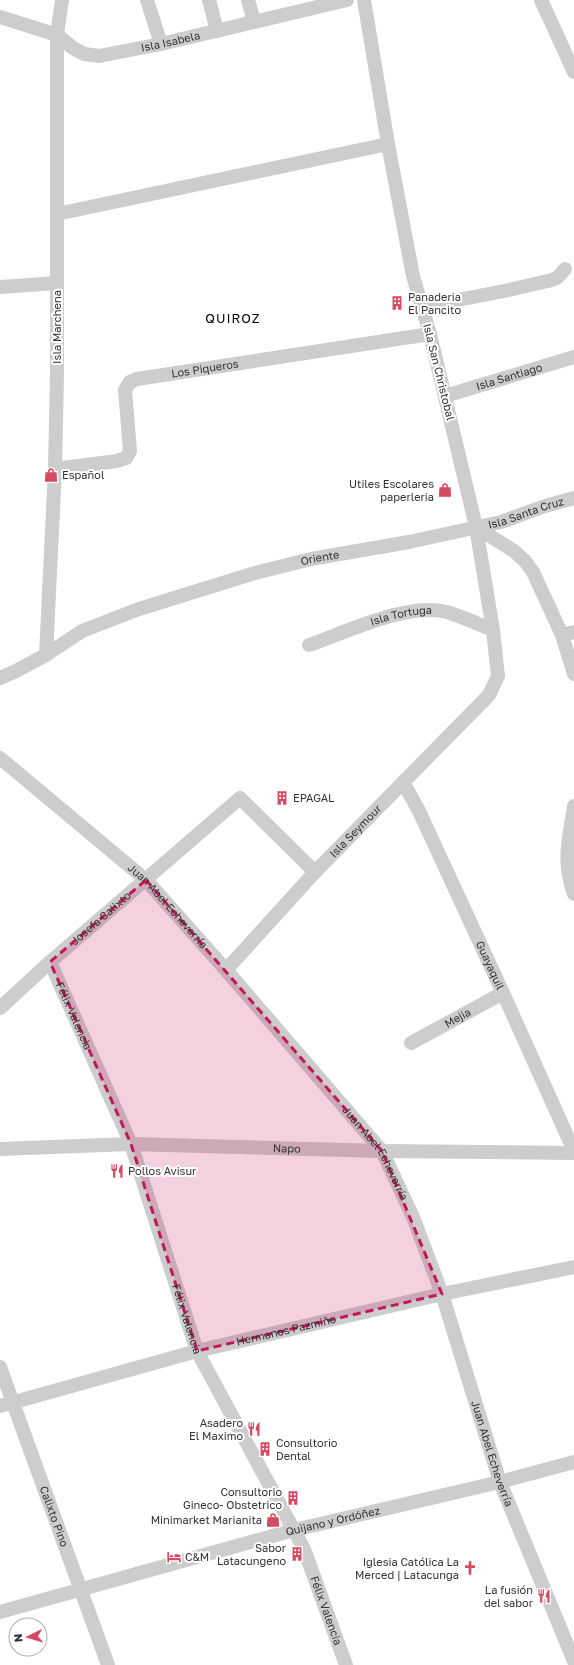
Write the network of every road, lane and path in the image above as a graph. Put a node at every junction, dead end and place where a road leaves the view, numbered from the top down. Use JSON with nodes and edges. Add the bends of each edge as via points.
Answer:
{"nodes":[{"id":1,"x":62,"y":0,"type":"edge"},
{"id":2,"x":147,"y":0,"type":"edge"},
{"id":3,"x":209,"y":0,"type":"edge"},
{"id":4,"x":248,"y":0,"type":"edge"},
{"id":5,"x":347,"y":0,"type":"edge"},
{"id":6,"x":364,"y":0,"type":"edge"},
{"id":7,"x":541,"y":0,"type":"edge"},
{"id":8,"x":309,"y":4,"type":"edge"},
{"id":9,"x":0,"y":17,"type":"edge"},
{"id":10,"x":254,"y":21,"type":"junction"},
{"id":11,"x":217,"y":30,"type":"junction"},
{"id":12,"x":57,"y":35,"type":"junction"},
{"id":13,"x":161,"y":44,"type":"junction"},
{"id":14,"x":574,"y":72,"type":"edge"},
{"id":15,"x":388,"y":144,"type":"junction"},
{"id":16,"x":57,"y":214,"type":"junction"},
{"id":17,"x":565,"y":269,"type":"dead end"},
{"id":18,"x":57,"y":283,"type":"junction"},
{"id":19,"x":0,"y":287,"type":"edge"},
{"id":20,"x":422,"y":307,"type":"junction"},
{"id":21,"x":430,"y":334,"type":"junction"},
{"id":22,"x":574,"y":357,"type":"edge"},
{"id":23,"x":444,"y":396,"type":"junction"},
{"id":24,"x":55,"y":469,"type":"junction"},
{"id":25,"x":574,"y":498,"type":"edge"},
{"id":26,"x":476,"y":527,"type":"junction"},
{"id":27,"x":493,"y":630,"type":"junction"},
{"id":28,"x":568,"y":633,"type":"edge"},
{"id":29,"x":309,"y":645,"type":"dead end"},
{"id":30,"x":46,"y":655,"type":"junction"},
{"id":31,"x":574,"y":674,"type":"edge"},
{"id":32,"x":0,"y":678,"type":"edge"},
{"id":33,"x":489,"y":695,"type":"joint"},
{"id":34,"x":0,"y":758,"type":"edge"},
{"id":35,"x":403,"y":782,"type":"junction"},
{"id":36,"x":574,"y":806,"type":"edge"},
{"id":37,"x":315,"y":872,"type":"junction"},
{"id":38,"x":146,"y":880,"type":"junction"},
{"id":39,"x":574,"y":894,"type":"edge"},
{"id":40,"x":50,"y":962,"type":"junction"},
{"id":41,"x":226,"y":970,"type":"junction"},
{"id":42,"x":503,"y":993,"type":"junction"},
{"id":43,"x":0,"y":1008,"type":"edge"},
{"id":44,"x":411,"y":1043,"type":"dead end"},
{"id":45,"x":131,"y":1144,"type":"junction"},
{"id":46,"x":0,"y":1148,"type":"edge"},
{"id":47,"x":382,"y":1151,"type":"junction"},
{"id":48,"x":574,"y":1152,"type":"edge"},
{"id":49,"x":574,"y":1267,"type":"edge"},
{"id":50,"x":442,"y":1294,"type":"junction"},
{"id":51,"x":198,"y":1351,"type":"junction"},
{"id":52,"x":0,"y":1367,"type":"edge"},
{"id":53,"x":6,"y":1404,"type":"edge"},
{"id":54,"x":574,"y":1462,"type":"edge"},
{"id":55,"x":500,"y":1482,"type":"junction"},
{"id":56,"x":294,"y":1530,"type":"junction"},
{"id":57,"x":82,"y":1590,"type":"junction"},
{"id":58,"x":0,"y":1612,"type":"edge"},
{"id":59,"x":574,"y":1661,"type":"edge"},
{"id":60,"x":108,"y":1665,"type":"edge"},
{"id":61,"x":346,"y":1665,"type":"edge"}],
"edges":[{"from":1,"to":12,"type":"street","name":"Isla Marchena"},
{"from":2,"to":13,"type":"street"},
{"from":3,"to":11,"type":"street"},
{"from":4,"to":10,"type":"street"},
{"from":5,"to":8,"type":"street","name":"Isla Isabela"},
{"from":6,"to":15,"type":"street","name":"Isla San Christobal"},
{"from":7,"to":14,"type":"street"},
{"from":8,"to":10,"type":"street","name":"Isla Isabela"},
{"from":9,"to":12,"type":"street","name":"Isla Isabela"},
{"from":10,"to":11,"type":"street","name":"Isla Isabela"},
{"from":11,"to":13,"type":"street","name":"Isla Isabela"},
{"from":12,"to":13,"type":"street","name":"Isla Isabela","via":[[84,54],[99,56]]},
{"from":12,"to":16,"type":"street","name":"Isla Marchena"},
{"from":15,"to":16,"type":"street"},
{"from":15,"to":20,"type":"street","name":"Isla San Christobal","via":[[402,226]]},
{"from":16,"to":18,"type":"street","name":"Isla Marchena"},
{"from":17,"to":20,"type":"street","via":[[552,280]]},
{"from":18,"to":19,"type":"street"},
{"from":18,"to":24,"type":"street","name":"Isla Marchena"},
{"from":20,"to":21,"type":"street","name":"Isla San Christobal"},
{"from":21,"to":23,"type":"street","name":"Isla San Christobal"},
{"from":21,"to":24,"type":"street","name":"Los Piqueros","via":[[137,379],[130,382],[125,390],[130,451],[126,458]]},
{"from":22,"to":23,"type":"street","name":"Isla Santiago"},
{"from":23,"to":26,"type":"street","name":"Isla San Christobal"},
{"from":24,"to":30,"type":"street","name":"Isla Marchena"},
{"from":25,"to":26,"type":"street","name":"Isla Santa Cruz","via":[[501,522]]},
{"from":26,"to":27,"type":"street","name":"Isla San Christobal"},
{"from":26,"to":28,"type":"street","via":[[514,550],[525,560]]},
{"from":26,"to":30,"type":"street","name":"Oriente","via":[[311,559],[255,573],[132,611],[82,631]]},
{"from":27,"to":29,"type":"street","name":"Isla Tortuga","via":[[447,612],[426,610],[387,616]]},
{"from":27,"to":33,"type":"street","name":"Isla San Christobal","via":[[498,676]]},
{"from":28,"to":31,"type":"street"},
{"from":30,"to":32,"type":"street","name":"Oriente"},
{"from":33,"to":35,"type":"street","name":"Isla Seymour"},
{"from":34,"to":38,"type":"street","name":"Juan Abel Echeverría"},
{"from":35,"to":37,"type":"street","name":"Isla Seymour"},
{"from":35,"to":42,"type":"street","name":"Guayaquil","via":[[419,811]]},
{"from":36,"to":39,"type":"street","via":[[567,862],[568,879]]},
{"from":37,"to":38,"type":"street","name":"Josefa Calixto","via":[[240,798]]},
{"from":37,"to":41,"type":"street","name":"Isla Seymour"},
{"from":38,"to":40,"type":"street","name":"Josefa Calixto"},
{"from":38,"to":41,"type":"street","name":"Juan Abel Echeverría"},
{"from":40,"to":43,"type":"street","name":"Josefa Calixto"},
{"from":40,"to":45,"type":"street","name":"Félix Valencia"},
{"from":41,"to":47,"type":"street","name":"Juan Abel Echeverría"},
{"from":42,"to":44,"type":"street","name":"Mejia"},
{"from":42,"to":48,"type":"street","name":"Guayaquil"},
{"from":45,"to":46,"type":"street","name":"Napo"},
{"from":45,"to":47,"type":"street","name":"Napo"},
{"from":45,"to":51,"type":"street","name":"Félix Valencia"},
{"from":47,"to":48,"type":"street","name":"Napo"},
{"from":47,"to":50,"type":"street","name":"Juan Abel Echeverría","via":[[413,1217]]},
{"from":49,"to":50,"type":"street","name":"Hermanos Pazmiño"},
{"from":50,"to":51,"type":"street","name":"Hermanos Pazmiño"},
{"from":50,"to":55,"type":"street","name":"Juan Abel Echeverría"},
{"from":51,"to":53,"type":"street","name":"Hermanos Pazmiño"},
{"from":51,"to":56,"type":"street","name":"Félix Valencia"},
{"from":52,"to":53,"type":"street","name":"Calixto Pino"},
{"from":53,"to":57,"type":"street","name":"Calixto Pino"},
{"from":54,"to":55,"type":"street","name":"Quijano y Ordóñez"},
{"from":55,"to":56,"type":"street","name":"Quijano y Ordóñez"},
{"from":55,"to":59,"type":"street","name":"Juan Abel Echeverría"},
{"from":56,"to":57,"type":"street","name":"Quijano y Ordóñez"},
{"from":56,"to":61,"type":"street","name":"Félix Valencia","via":[[313,1571]]},
{"from":57,"to":58,"type":"street","name":"Quijano y Ordóñez"},
{"from":57,"to":60,"type":"street","name":"Calixto Pino"}]}
